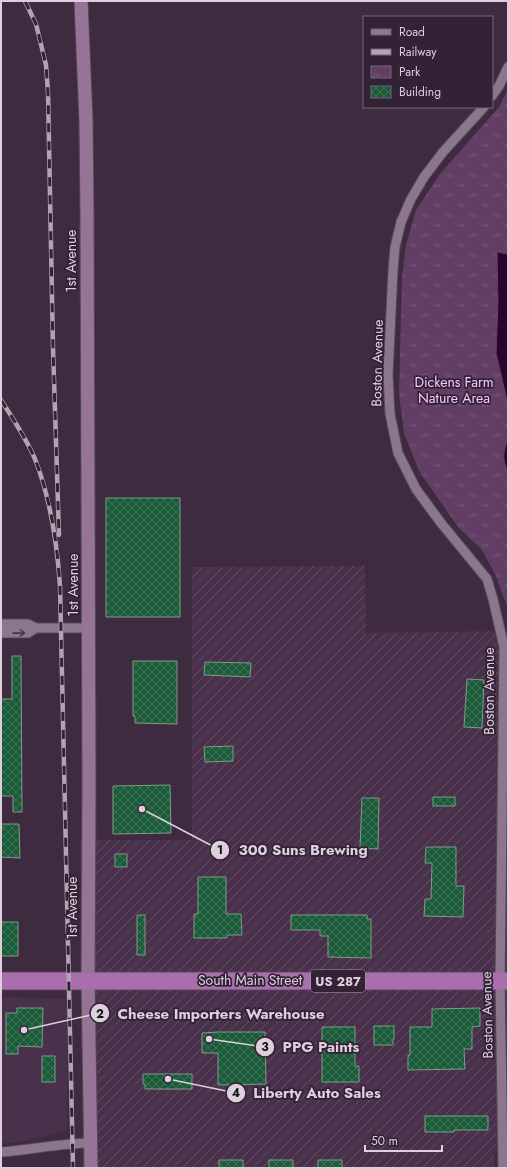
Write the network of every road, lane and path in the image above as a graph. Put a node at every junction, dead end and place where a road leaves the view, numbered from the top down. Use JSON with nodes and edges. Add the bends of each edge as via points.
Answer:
{"nodes":[{"id":1,"x":81,"y":1,"type":"edge"},
{"id":2,"x":508,"y":67,"type":"edge"},
{"id":3,"x":493,"y":95,"type":"edge"},
{"id":4,"x":483,"y":108,"type":"edge"},
{"id":5,"x":1,"y":624,"type":"edge"},
{"id":6,"x":36,"y":628,"type":"junction"},
{"id":7,"x":89,"y":628,"type":"junction"},
{"id":8,"x":1,"y":633,"type":"edge"},
{"id":9,"x":506,"y":647,"type":"edge"},
{"id":10,"x":88,"y":980,"type":"junction"},
{"id":11,"x":1,"y":981,"type":"edge"},
{"id":12,"x":504,"y":981,"type":"edge"},
{"id":13,"x":91,"y":1143,"type":"junction"},
{"id":14,"x":1,"y":1152,"type":"edge"},
{"id":15,"x":505,"y":1162,"type":"edge"},
{"id":16,"x":91,"y":1168,"type":"edge"}],
"edges":[{"from":1,"to":7,"type":"street","name":"1st Avenue","via":[[86,121]]},
{"from":2,"to":3,"type":"street"},
{"from":4,"to":9,"type":"street","name":"Boston Avenue","via":[[424,177],[401,222],[393,270],[388,375],[390,414],[398,453],[416,489],[487,579]]},
{"from":5,"to":6,"type":"street","via":[[28,624]]},
{"from":6,"to":7,"type":"street"},
{"from":8,"to":6,"type":"street","one_way":true,"via":[[28,633]]},
{"from":7,"to":10,"type":"street","name":"1st Avenue"},
{"from":9,"to":12,"type":"street","name":"Boston Avenue"},
{"from":10,"to":11,"type":"highway","number":"US 287"},
{"from":10,"to":12,"type":"highway","name":"South Main Street","number":"US 287"},
{"from":10,"to":13,"type":"street","name":"1st Avenue"},
{"from":12,"to":15,"type":"street","name":"Boston Avenue"},
{"from":13,"to":14,"type":"street"},
{"from":13,"to":16,"type":"street","name":"1st Avenue"}]}
